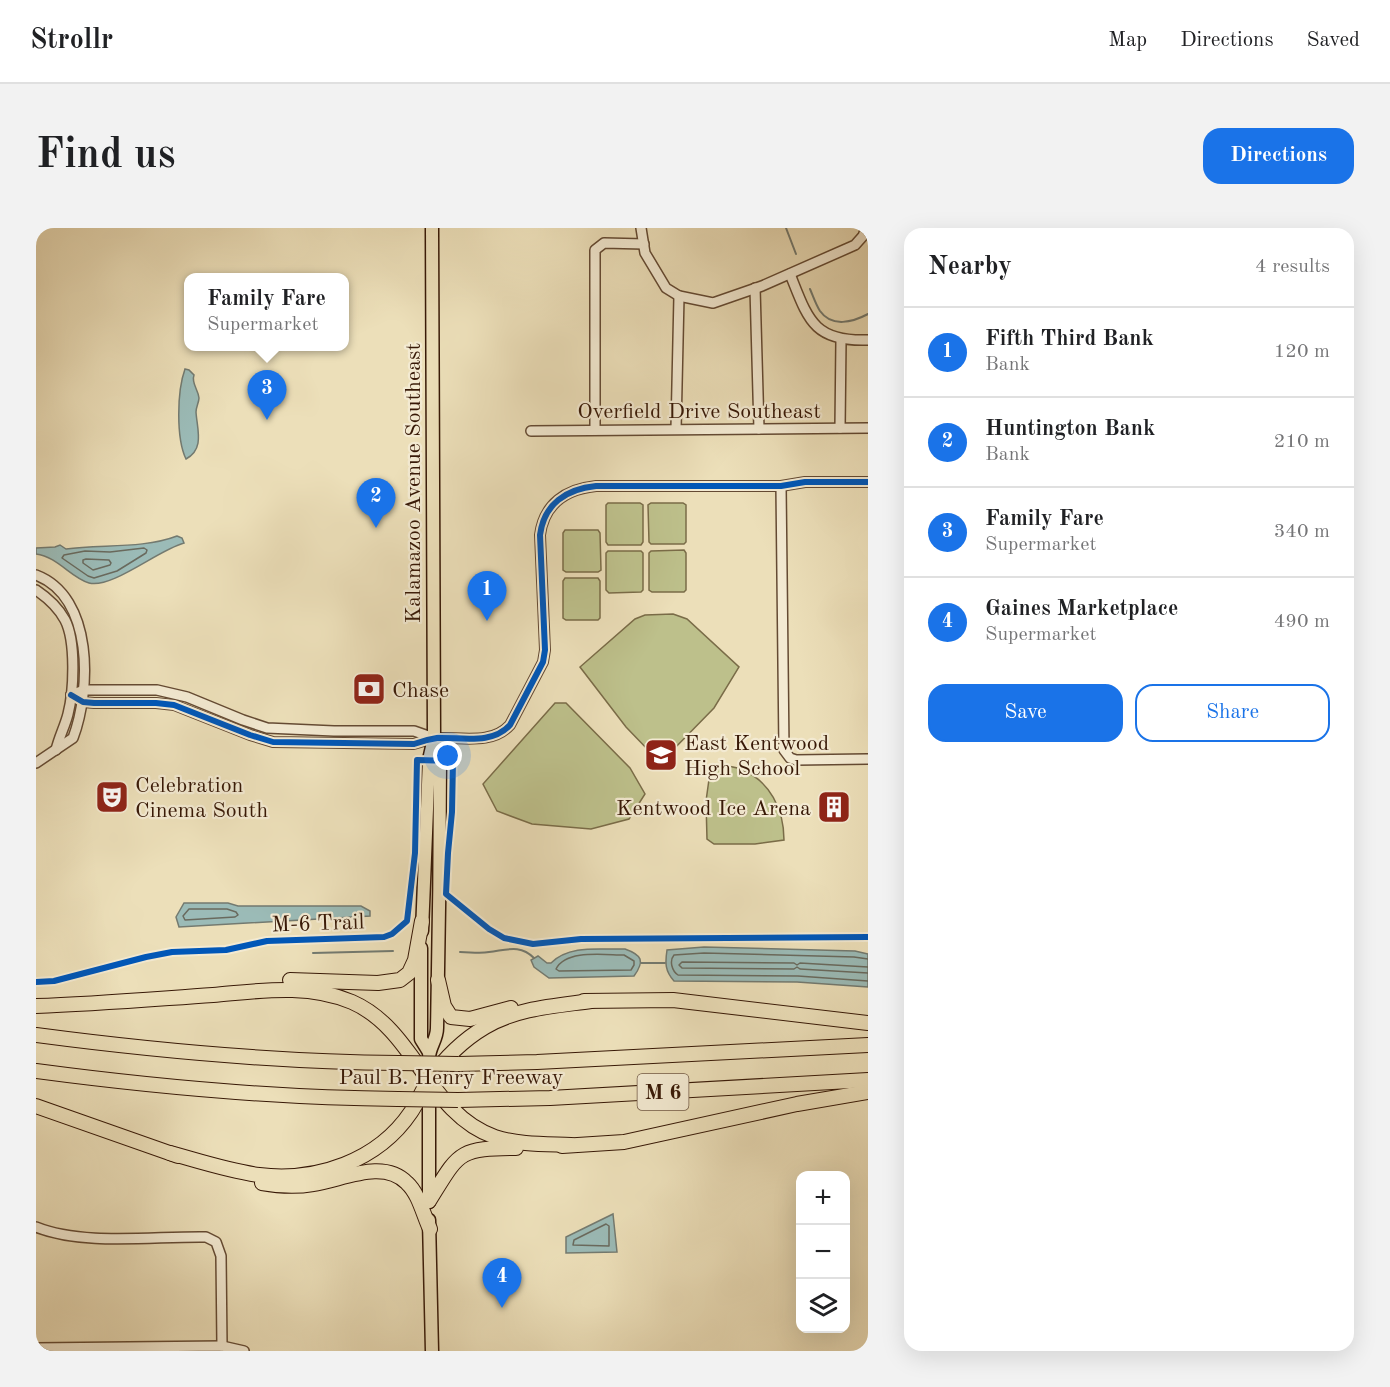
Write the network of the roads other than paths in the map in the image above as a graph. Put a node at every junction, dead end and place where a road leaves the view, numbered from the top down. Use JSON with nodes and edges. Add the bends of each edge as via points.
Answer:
{"nodes":[{"id":1,"x":432,"y":228,"type":"edge"},
{"id":2,"x":641,"y":228,"type":"edge"},
{"id":3,"x":866,"y":228,"type":"edge"},
{"id":4,"x":644,"y":244,"type":"junction"},
{"id":5,"x":790,"y":274,"type":"junction"},
{"id":6,"x":755,"y":288,"type":"junction"},
{"id":7,"x":679,"y":296,"type":"junction"},
{"id":8,"x":841,"y":340,"type":"junction"},
{"id":9,"x":868,"y":340,"type":"edge"},
{"id":10,"x":840,"y":428,"type":"junction"},
{"id":11,"x":868,"y":428,"type":"edge"},
{"id":12,"x":676,"y":429,"type":"junction"},
{"id":13,"x":759,"y":429,"type":"junction"},
{"id":14,"x":595,"y":430,"type":"junction"},
{"id":15,"x":531,"y":431,"type":"dead end"},
{"id":16,"x":868,"y":482,"type":"edge"},
{"id":17,"x":781,"y":486,"type":"junction"},
{"id":18,"x":36,"y":574,"type":"edge"},
{"id":19,"x":36,"y":590,"type":"edge"},
{"id":20,"x":84,"y":690,"type":"junction"},
{"id":21,"x":71,"y":695,"type":"junction"},
{"id":22,"x":83,"y":702,"type":"junction"},
{"id":23,"x":434,"y":738,"type":"junction"},
{"id":24,"x":56,"y":750,"type":"junction"},
{"id":25,"x":868,"y":759,"type":"edge"},
{"id":26,"x":36,"y":763,"type":"edge"},
{"id":27,"x":422,"y":921,"type":"junction"},
{"id":28,"x":438,"y":980,"type":"junction"},
{"id":29,"x":170,"y":998,"type":"junction"},
{"id":30,"x":591,"y":1001,"type":"junction"},
{"id":31,"x":36,"y":1006,"type":"edge"},
{"id":32,"x":868,"y":1023,"type":"edge"},
{"id":33,"x":36,"y":1035,"type":"edge"},
{"id":34,"x":868,"y":1045,"type":"edge"},
{"id":35,"x":429,"y":1052,"type":"junction"},
{"id":36,"x":36,"y":1071,"type":"edge"},
{"id":37,"x":429,"y":1080,"type":"junction"},
{"id":38,"x":868,"y":1080,"type":"edge"},
{"id":39,"x":868,"y":1092,"type":"edge"},
{"id":40,"x":36,"y":1106,"type":"edge"},
{"id":41,"x":571,"y":1145,"type":"junction"},
{"id":42,"x":170,"y":1153,"type":"junction"},
{"id":43,"x":429,"y":1201,"type":"junction"},
{"id":44,"x":36,"y":1227,"type":"edge"},
{"id":45,"x":430,"y":1229,"type":"junction"},
{"id":46,"x":222,"y":1346,"type":"junction"},
{"id":47,"x":36,"y":1348,"type":"edge"},
{"id":48,"x":243,"y":1351,"type":"edge"},
{"id":49,"x":432,"y":1351,"type":"edge"}],
"edges":[{"from":1,"to":23,"type":"main road","name":"Kalamazoo Avenue Southeast"},
{"from":2,"to":4,"type":"street"},
{"from":3,"to":5,"type":"street","via":[[855,245]]},
{"from":4,"to":7,"type":"street","via":[[645,253],[666,288]]},
{"from":4,"to":14,"type":"street","via":[[604,243],[595,250]]},
{"from":5,"to":6,"type":"street"},
{"from":5,"to":8,"type":"street","via":[[813,323]]},
{"from":6,"to":7,"type":"street","via":[[713,303]]},
{"from":6,"to":13,"type":"street"},
{"from":7,"to":12,"type":"street"},
{"from":8,"to":9,"type":"street"},
{"from":8,"to":10,"type":"street"},
{"from":10,"to":11,"type":"street","name":"Overfield Drive Southeast"},
{"from":10,"to":13,"type":"street","name":"Overfield Drive Southeast"},
{"from":12,"to":13,"type":"street","name":"Overfield Drive Southeast"},
{"from":12,"to":14,"type":"street","name":"Overfield Drive Southeast"},
{"from":14,"to":15,"type":"street","name":"Overfield Drive Southeast"},
{"from":16,"to":17,"type":"street"},
{"from":17,"to":23,"type":"street","via":[[596,486],[579,488],[561,497],[543,518],[540,535],[545,651],[541,668],[510,725],[501,733],[484,738]]},
{"from":17,"to":25,"type":"street","via":[[784,750],[796,760]]},
{"from":18,"to":20,"type":"street","via":[[57,589],[72,609],[83,649]]},
{"from":19,"to":21,"type":"street","via":[[48,598],[66,622],[71,648]]},
{"from":20,"to":21,"type":"street"},
{"from":20,"to":22,"type":"street"},
{"from":20,"to":23,"type":"street","via":[[171,692],[277,729],[414,731]]},
{"from":21,"to":22,"type":"street"},
{"from":21,"to":24,"type":"street"},
{"from":22,"to":23,"type":"street","via":[[174,705],[273,742],[414,744]]},
{"from":22,"to":24,"type":"street","via":[[73,738]]},
{"from":23,"to":27,"type":"main road","name":"Kalamazoo Avenue Southeast","via":[[429,760]]},
{"from":23,"to":28,"type":"main road","name":"Kalamazoo Avenue Southeast","via":[[440,760]]},
{"from":24,"to":26,"type":"street"},
{"from":27,"to":29,"type":"highway","via":[[412,967],[394,982],[288,980]]},
{"from":27,"to":35,"type":"main road","name":"Kalamazoo Avenue Southeast","via":[[421,1039]]},
{"from":28,"to":30,"type":"highway","via":[[446,1011],[454,1018],[470,1019],[543,1002]]},
{"from":28,"to":35,"type":"main road","name":"Kalamazoo Avenue Southeast","via":[[437,1039]]},
{"from":29,"to":31,"type":"highway"},
{"from":29,"to":37,"type":"highway","via":[[290,989],[335,996],[362,1008],[385,1025]]},
{"from":30,"to":32,"type":"highway","via":[[673,1000]]},
{"from":30,"to":37,"type":"highway","via":[[533,1009],[486,1026],[452,1052]]},
{"from":33,"to":34,"type":"highway","name":"Paul B. Henry Freeway","number":"M 6","bridge":true,"via":[[184,1053],[295,1061],[458,1064]]},
{"from":35,"to":37,"type":"main road","name":"Kalamazoo Avenue Southeast"},
{"from":36,"to":38,"type":"highway","name":"Paul B. Henry Freeway","number":"M 6","bridge":true,"via":[[298,1097],[458,1100]]},
{"from":37,"to":41,"type":"highway","via":[[459,1118],[484,1133],[517,1142]]},
{"from":37,"to":42,"type":"highway","via":[[389,1139],[364,1157],[333,1168],[261,1175]]},
{"from":37,"to":43,"type":"main road","name":"Kalamazoo Avenue Southeast"},
{"from":39,"to":41,"type":"highway","via":[[640,1139]]},
{"from":40,"to":42,"type":"highway"},
{"from":41,"to":43,"type":"highway","via":[[471,1151],[452,1164]]},
{"from":42,"to":45,"type":"highway","via":[[227,1174],[281,1185],[311,1185],[376,1171],[392,1172],[412,1188]]},
{"from":43,"to":45,"type":"main road","name":"Kalamazoo Avenue Southeast"},
{"from":44,"to":46,"type":"street","via":[[51,1233],[97,1238],[206,1237],[216,1242],[221,1256]]},
{"from":45,"to":49,"type":"main road","name":"Kalamazoo Avenue Southeast"},
{"from":46,"to":47,"type":"street"},
{"from":46,"to":48,"type":"street"}]}
